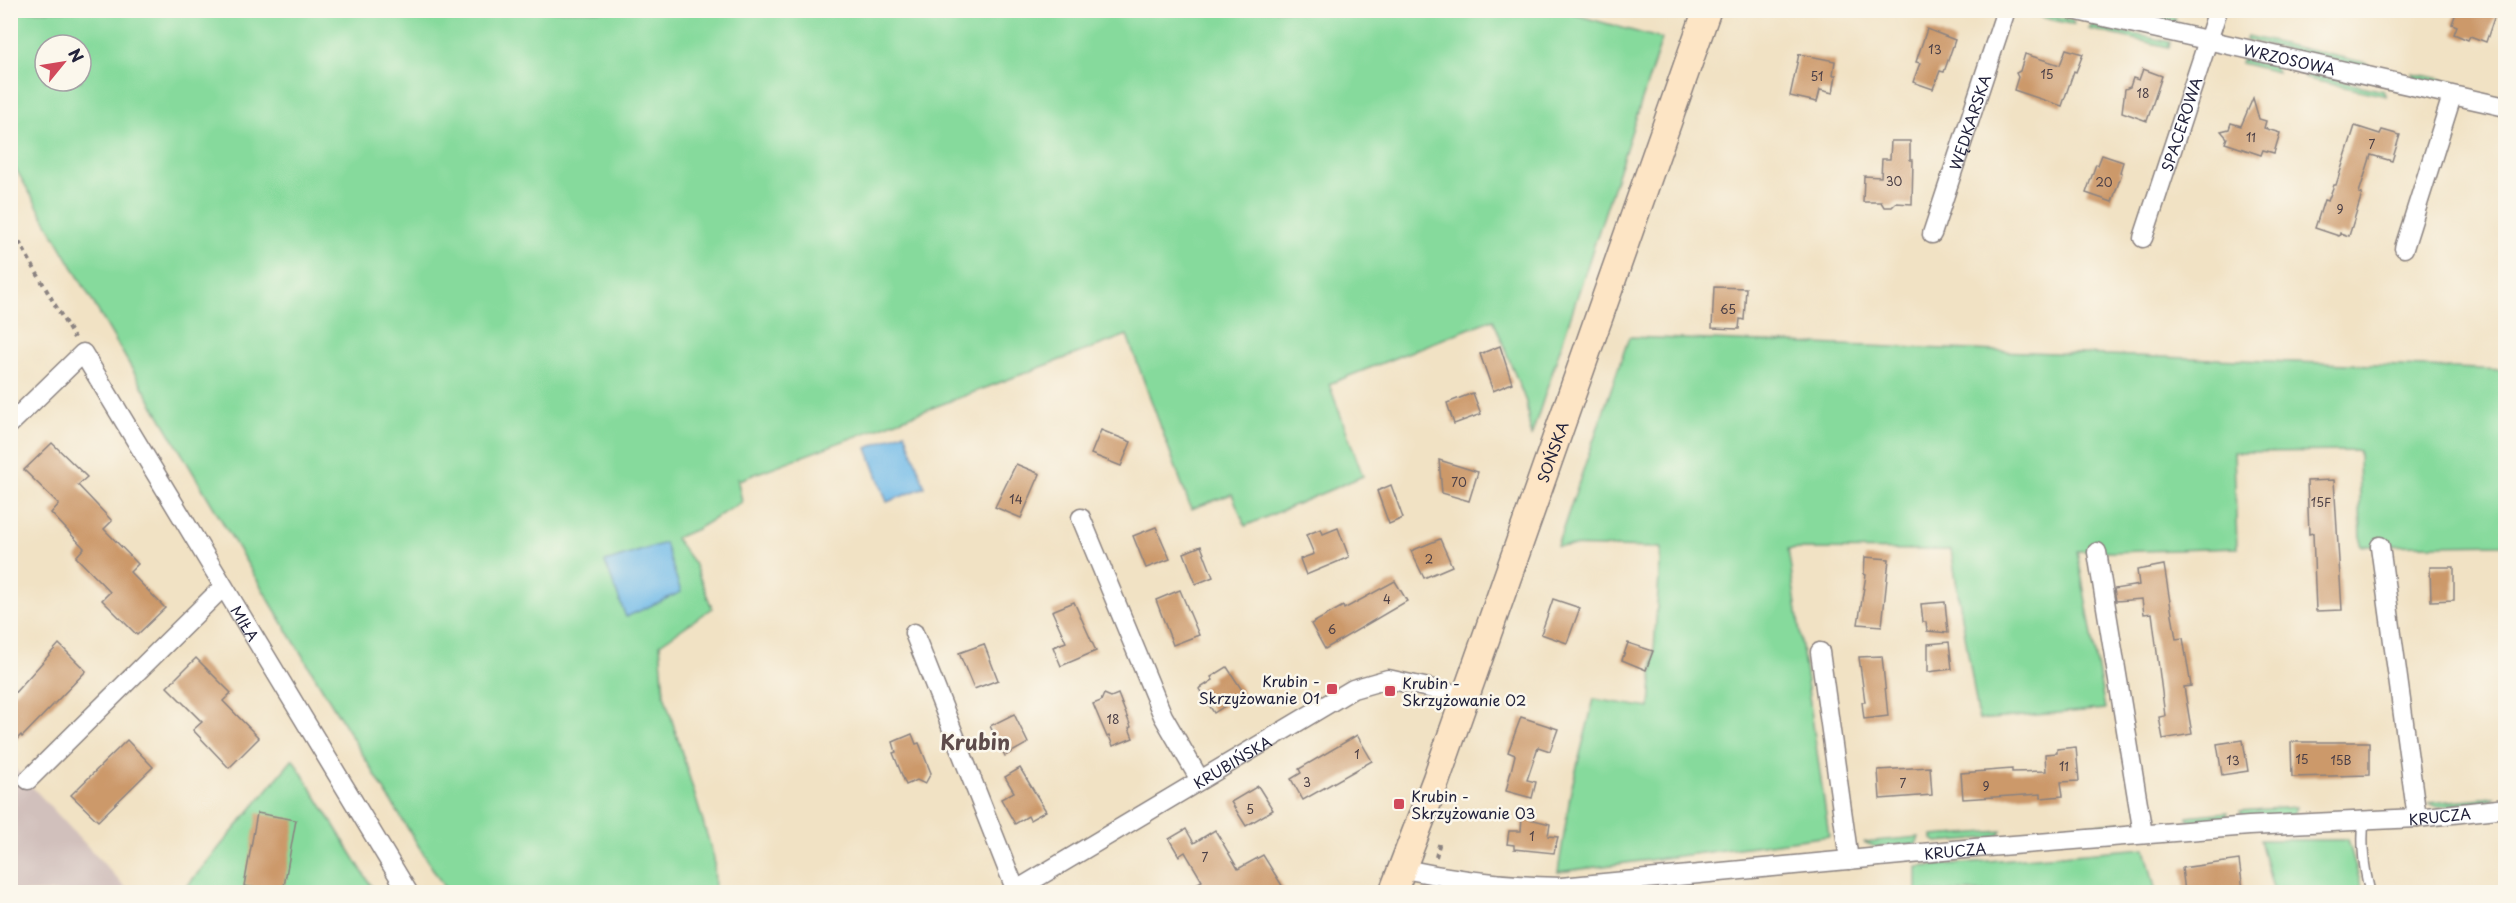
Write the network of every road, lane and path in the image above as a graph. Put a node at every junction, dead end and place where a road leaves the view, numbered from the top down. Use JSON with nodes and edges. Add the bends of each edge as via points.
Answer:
{"nodes":[{"id":1,"x":1707,"y":10,"type":"edge"},
{"id":2,"x":2006,"y":10,"type":"edge"},
{"id":3,"x":2073,"y":10,"type":"edge"},
{"id":4,"x":2218,"y":10,"type":"edge"},
{"id":5,"x":2209,"y":40,"type":"junction"},
{"id":6,"x":2452,"y":96,"type":"junction"},
{"id":7,"x":2505,"y":107,"type":"edge"},
{"id":8,"x":10,"y":226,"type":"edge"},
{"id":9,"x":1932,"y":234,"type":"dead end"},
{"id":10,"x":2143,"y":238,"type":"dead end"},
{"id":11,"x":2404,"y":248,"type":"dead end"},
{"id":12,"x":83,"y":353,"type":"junction"},
{"id":13,"x":10,"y":424,"type":"edge"},
{"id":14,"x":1081,"y":518,"type":"dead end"},
{"id":15,"x":2380,"y":546,"type":"dead end"},
{"id":16,"x":2097,"y":552,"type":"dead end"},
{"id":17,"x":223,"y":587,"type":"junction"},
{"id":18,"x":914,"y":633,"type":"dead end"},
{"id":19,"x":1820,"y":652,"type":"dead end"},
{"id":20,"x":1465,"y":696,"type":"junction"},
{"id":21,"x":27,"y":780,"type":"dead end"},
{"id":22,"x":1200,"y":780,"type":"junction"},
{"id":23,"x":2505,"y":808,"type":"edge"},
{"id":24,"x":2417,"y":818,"type":"junction"},
{"id":25,"x":2364,"y":821,"type":"junction"},
{"id":26,"x":2143,"y":834,"type":"junction"},
{"id":27,"x":1849,"y":860,"type":"junction"},
{"id":28,"x":1398,"y":881,"type":"edge"},
{"id":29,"x":408,"y":892,"type":"edge"},
{"id":30,"x":1014,"y":892,"type":"edge"},
{"id":31,"x":2370,"y":892,"type":"edge"}],
"edges":[{"from":1,"to":20,"type":"street","name":"SOŃSKA"},
{"from":2,"to":9,"type":"street","name":"WĘDKARSKA"},
{"from":3,"to":5,"type":"street","name":"WRZOSOWA"},
{"from":4,"to":5,"type":"street","name":"SPACEROWA"},
{"from":5,"to":6,"type":"street","name":"WRZOSOWA"},
{"from":5,"to":10,"type":"street","name":"SPACEROWA"},
{"from":6,"to":7,"type":"street","name":"WRZOSOWA"},
{"from":6,"to":11,"type":"street"},
{"from":8,"to":12,"type":"path"},
{"from":12,"to":13,"type":"street"},
{"from":12,"to":17,"type":"street","name":"MIŁA"},
{"from":14,"to":22,"type":"street","via":[[1163,716]]},
{"from":15,"to":24,"type":"street"},
{"from":16,"to":26,"type":"street"},
{"from":17,"to":21,"type":"street"},
{"from":17,"to":29,"type":"street","name":"MIŁA"},
{"from":18,"to":30,"type":"street"},
{"from":19,"to":27,"type":"street"},
{"from":20,"to":22,"type":"street","name":"KRUBIŃSKA","via":[[1388,679],[1371,682]]},
{"from":20,"to":28,"type":"street","name":"SOŃSKA"},
{"from":22,"to":30,"type":"street","name":"KRUBIŃSKA"},
{"from":23,"to":24,"type":"street","name":"KRUCZA"},
{"from":24,"to":25,"type":"street","name":"KRUCZA"},
{"from":25,"to":26,"type":"street","name":"KRUCZA"},
{"from":25,"to":31,"type":"lane","via":[[2363,863]]},
{"from":26,"to":27,"type":"street","name":"KRUCZA"},
{"from":27,"to":28,"type":"street","name":"KRUCZA","via":[[1561,887],[1512,886],[1431,876]]}]}
